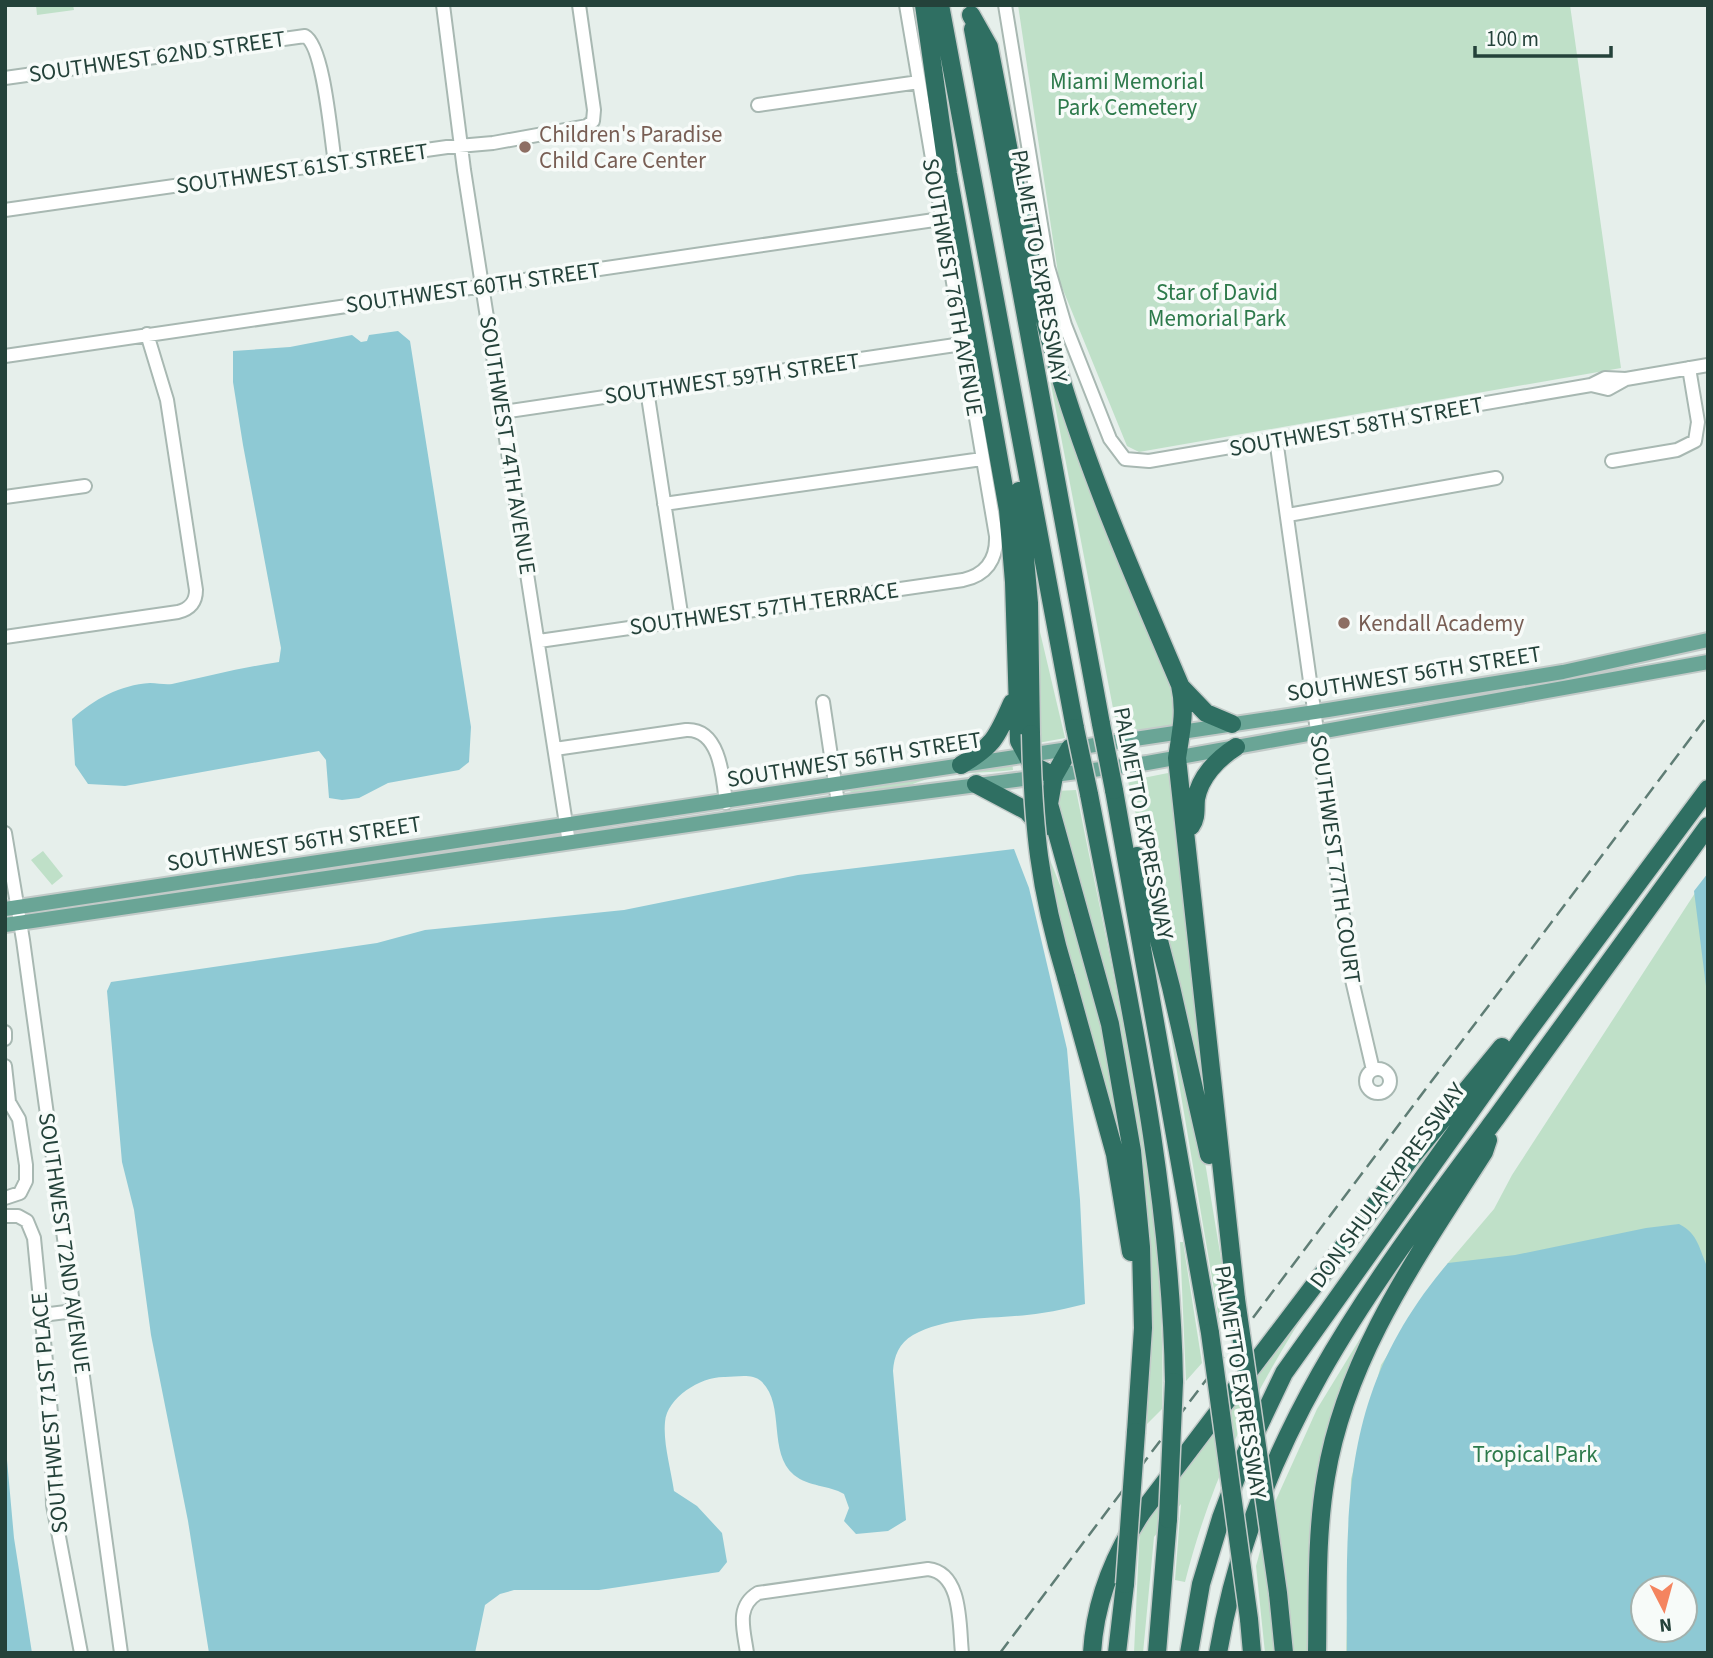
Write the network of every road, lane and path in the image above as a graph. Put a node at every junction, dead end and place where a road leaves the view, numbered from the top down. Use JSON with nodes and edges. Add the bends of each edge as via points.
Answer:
{"nodes":[{"id":1,"x":443,"y":5,"type":"edge"},
{"id":2,"x":579,"y":5,"type":"edge"},
{"id":3,"x":906,"y":5,"type":"edge"},
{"id":4,"x":924,"y":5,"type":"edge"},
{"id":5,"x":940,"y":5,"type":"edge"},
{"id":6,"x":1005,"y":5,"type":"edge"},
{"id":7,"x":970,"y":10,"type":"edge"},
{"id":8,"x":5,"y":78,"type":"edge"},
{"id":9,"x":919,"y":82,"type":"junction"},
{"id":10,"x":758,"y":105,"type":"dead end"},
{"id":11,"x":461,"y":146,"type":"junction"},
{"id":12,"x":335,"y":163,"type":"junction"},
{"id":13,"x":5,"y":210,"type":"edge"},
{"id":14,"x":941,"y":219,"type":"junction"},
{"id":15,"x":483,"y":286,"type":"junction"},
{"id":16,"x":147,"y":334,"type":"junction"},
{"id":17,"x":962,"y":344,"type":"junction"},
{"id":18,"x":5,"y":356,"type":"edge"},
{"id":19,"x":1708,"y":365,"type":"edge"},
{"id":20,"x":1689,"y":368,"type":"junction"},
{"id":21,"x":647,"y":390,"type":"junction"},
{"id":22,"x":503,"y":412,"type":"junction"},
{"id":23,"x":1276,"y":439,"type":"junction"},
{"id":24,"x":1023,"y":456,"type":"junction"},
{"id":25,"x":982,"y":458,"type":"junction"},
{"id":26,"x":1612,"y":461,"type":"dead end"},
{"id":27,"x":1496,"y":478,"type":"dead end"},
{"id":28,"x":85,"y":486,"type":"dead end"},
{"id":29,"x":5,"y":497,"type":"edge"},
{"id":30,"x":664,"y":504,"type":"junction"},
{"id":31,"x":1287,"y":515,"type":"junction"},
{"id":32,"x":988,"y":568,"type":"joint"},
{"id":33,"x":682,"y":620,"type":"junction"},
{"id":34,"x":5,"y":637,"type":"edge"},
{"id":35,"x":1708,"y":640,"type":"edge"},
{"id":36,"x":539,"y":641,"type":"junction"},
{"id":37,"x":1708,"y":662,"type":"edge"},
{"id":38,"x":1180,"y":685,"type":"junction"},
{"id":39,"x":1017,"y":694,"type":"junction"},
{"id":40,"x":823,"y":702,"type":"dead end"},
{"id":41,"x":1316,"y":712,"type":"junction"},
{"id":42,"x":1232,"y":724,"type":"junction"},
{"id":43,"x":1318,"y":730,"type":"junction"},
{"id":44,"x":1181,"y":732,"type":"junction"},
{"id":45,"x":1236,"y":747,"type":"junction"},
{"id":46,"x":1070,"y":748,"type":"junction"},
{"id":47,"x":555,"y":749,"type":"junction"},
{"id":48,"x":1023,"y":755,"type":"junction"},
{"id":49,"x":1177,"y":758,"type":"junction"},
{"id":50,"x":961,"y":765,"type":"junction"},
{"id":51,"x":1054,"y":776,"type":"junction"},
{"id":52,"x":976,"y":784,"type":"junction"},
{"id":53,"x":836,"y":787,"type":"junction"},
{"id":54,"x":1708,"y":789,"type":"edge"},
{"id":55,"x":726,"y":803,"type":"junction"},
{"id":56,"x":838,"y":803,"type":"junction"},
{"id":57,"x":1119,"y":818,"type":"junction"},
{"id":58,"x":729,"y":819,"type":"junction"},
{"id":59,"x":566,"y":826,"type":"junction"},
{"id":60,"x":1708,"y":826,"type":"edge"},
{"id":61,"x":1187,"y":832,"type":"junction"},
{"id":62,"x":5,"y":833,"type":"edge"},
{"id":63,"x":569,"y":843,"type":"junction"},
{"id":64,"x":1063,"y":858,"type":"junction"},
{"id":65,"x":11,"y":908,"type":"edge"},
{"id":66,"x":13,"y":924,"type":"edge"},
{"id":67,"x":5,"y":1032,"type":"edge"},
{"id":68,"x":5,"y":1039,"type":"edge"},
{"id":69,"x":1522,"y":1039,"type":"junction"},
{"id":70,"x":5,"y":1066,"type":"edge"},
{"id":71,"x":1373,"y":1070,"type":"dead end"},
{"id":72,"x":7,"y":1101,"type":"edge"},
{"id":73,"x":1496,"y":1117,"type":"junction"},
{"id":74,"x":5,"y":1198,"type":"edge"},
{"id":75,"x":1223,"y":1199,"type":"junction"},
{"id":76,"x":5,"y":1216,"type":"edge"},
{"id":77,"x":74,"y":1311,"type":"junction"},
{"id":78,"x":42,"y":1315,"type":"junction"},
{"id":79,"x":1140,"y":1357,"type":"junction"},
{"id":80,"x":1124,"y":1593,"type":"junction"},
{"id":81,"x":81,"y":1653,"type":"edge"},
{"id":82,"x":121,"y":1653,"type":"edge"},
{"id":83,"x":747,"y":1653,"type":"edge"},
{"id":84,"x":962,"y":1653,"type":"edge"},
{"id":85,"x":1092,"y":1653,"type":"edge"},
{"id":86,"x":1117,"y":1653,"type":"edge"},
{"id":87,"x":1127,"y":1653,"type":"edge"},
{"id":88,"x":1157,"y":1653,"type":"edge"},
{"id":89,"x":1189,"y":1653,"type":"edge"},
{"id":90,"x":1218,"y":1653,"type":"edge"},
{"id":91,"x":1252,"y":1653,"type":"edge"},
{"id":92,"x":1284,"y":1653,"type":"edge"},
{"id":93,"x":1317,"y":1653,"type":"edge"}],
"edges":[{"from":1,"to":11,"type":"street","name":"SOUTHWEST 74TH AVENUE"},
{"from":2,"to":11,"type":"street","name":"SOUTHWEST 61ST STREET","via":[[594,118],[590,125]]},
{"from":3,"to":9,"type":"street","name":"SOUTHWEST 76TH AVENUE"},
{"from":4,"to":39,"type":"highway","via":[[946,162],[1008,510]]},
{"from":5,"to":24,"type":"highway"},
{"from":6,"to":23,"type":"street","name":"SOUTHWEST 58TH STREET","via":[[1048,267],[1110,439],[1122,457],[1143,461]]},
{"from":7,"to":38,"type":"highway","via":[[989,47],[1036,279],[1068,400],[1105,510]]},
{"from":7,"to":57,"type":"highway","name":"PALMETTO EXPRESSWAY","bridge":true},
{"from":8,"to":12,"type":"street","name":"SOUTHWEST 62ND STREET","via":[[308,37],[318,61]]},
{"from":9,"to":10,"type":"street"},
{"from":9,"to":14,"type":"street","name":"SOUTHWEST 76TH AVENUE"},
{"from":11,"to":12,"type":"street","name":"SOUTHWEST 61ST STREET"},
{"from":11,"to":15,"type":"street","name":"SOUTHWEST 74TH AVENUE"},
{"from":12,"to":13,"type":"street","name":"SOUTHWEST 61ST STREET"},
{"from":14,"to":15,"type":"street","name":"SOUTHWEST 60TH STREET"},
{"from":14,"to":17,"type":"street","name":"SOUTHWEST 76TH AVENUE"},
{"from":15,"to":16,"type":"street","name":"SOUTHWEST 60TH STREET"},
{"from":15,"to":22,"type":"street","name":"SOUTHWEST 74TH AVENUE"},
{"from":16,"to":18,"type":"street","name":"SOUTHWEST 60TH STREET"},
{"from":16,"to":34,"type":"street","via":[[167,400],[196,590],[193,603],[178,612]]},
{"from":17,"to":21,"type":"street","name":"SOUTHWEST 59TH STREET"},
{"from":17,"to":25,"type":"street","name":"SOUTHWEST 76TH AVENUE"},
{"from":19,"to":20,"type":"street","name":"SOUTHWEST 58TH STREET"},
{"from":20,"to":23,"type":"street","name":"SOUTHWEST 58TH STREET","via":[[1626,379],[1611,388],[1591,386]]},
{"from":20,"to":26,"type":"street","via":[[1698,422],[1695,441],[1682,449]]},
{"from":21,"to":22,"type":"street","name":"SOUTHWEST 59TH STREET"},
{"from":21,"to":30,"type":"street"},
{"from":22,"to":36,"type":"street","name":"SOUTHWEST 74TH AVENUE"},
{"from":23,"to":31,"type":"street","name":"SOUTHWEST 77TH COURT"},
{"from":24,"to":79,"type":"highway","bridge":true,"via":[[1019,492],[1029,603],[1036,850],[1045,904],[1118,1169]]},
{"from":24,"to":88,"type":"highway","bridge":true,"via":[[1162,1195],[1174,1381]]},
{"from":25,"to":30,"type":"street"},
{"from":25,"to":32,"type":"street","name":"SOUTHWEST 76TH AVENUE","via":[[996,541]]},
{"from":27,"to":31,"type":"street"},
{"from":28,"to":29,"type":"street"},
{"from":30,"to":33,"type":"street"},
{"from":31,"to":41,"type":"street","name":"SOUTHWEST 77TH COURT"},
{"from":32,"to":33,"type":"street","name":"SOUTHWEST 57TH TERRACE","via":[[963,580]]},
{"from":33,"to":36,"type":"street","name":"SOUTHWEST 57TH TERRACE"},
{"from":35,"to":41,"type":"main road","name":"SOUTHWEST 56TH STREET","via":[[1563,672]]},
{"from":36,"to":47,"type":"street","name":"SOUTHWEST 74TH AVENUE"},
{"from":37,"to":43,"type":"main road","name":"SOUTHWEST 56TH STREET"},
{"from":38,"to":42,"type":"highway","via":[[1200,708]]},
{"from":38,"to":44,"type":"highway","via":[[1185,710]]},
{"from":39,"to":48,"type":"highway"},
{"from":39,"to":50,"type":"highway","via":[[999,736]]},
{"from":40,"to":53,"type":"street"},
{"from":41,"to":42,"type":"main road","name":"SOUTHWEST 56TH STREET"},
{"from":41,"to":43,"type":"street","name":"SOUTHWEST 77TH COURT"},
{"from":42,"to":44,"type":"main road","name":"SOUTHWEST 56TH STREET"},
{"from":43,"to":45,"type":"main road","name":"SOUTHWEST 56TH STREET"},
{"from":43,"to":71,"type":"street","name":"SOUTHWEST 77TH COURT","via":[[1355,999]]},
{"from":44,"to":46,"type":"main road","name":"SOUTHWEST 56TH STREET"},
{"from":44,"to":49,"type":"highway"},
{"from":45,"to":49,"type":"main road","name":"SOUTHWEST 56TH STREET"},
{"from":45,"to":61,"type":"highway","via":[[1213,765],[1201,784],[1195,820]]},
{"from":46,"to":48,"type":"main road","name":"SOUTHWEST 56TH STREET"},
{"from":46,"to":51,"type":"highway"},
{"from":47,"to":55,"type":"street","via":[[686,730],[706,734],[718,760]]},
{"from":47,"to":59,"type":"street","name":"SOUTHWEST 74TH AVENUE"},
{"from":48,"to":50,"type":"main road","name":"SOUTHWEST 56TH STREET"},
{"from":48,"to":51,"type":"highway"},
{"from":49,"to":51,"type":"main road","name":"SOUTHWEST 56TH STREET"},
{"from":49,"to":61,"type":"highway"},
{"from":50,"to":53,"type":"main road","name":"SOUTHWEST 56TH STREET"},
{"from":51,"to":52,"type":"main road","name":"SOUTHWEST 56TH STREET"},
{"from":51,"to":64,"type":"highway","via":[[1049,804]]},
{"from":52,"to":56,"type":"main road","name":"SOUTHWEST 56TH STREET"},
{"from":52,"to":64,"type":"highway","via":[[1027,811]]},
{"from":53,"to":55,"type":"main road","name":"SOUTHWEST 56TH STREET"},
{"from":53,"to":56,"type":"street"},
{"from":54,"to":69,"type":"highway","name":"DON SHULA EXPRESSWAY"},
{"from":55,"to":58,"type":"main road"},
{"from":55,"to":59,"type":"main road","name":"SOUTHWEST 56TH STREET"},
{"from":56,"to":58,"type":"main road","name":"SOUTHWEST 56TH STREET"},
{"from":57,"to":75,"type":"highway","via":[[1134,846],[1182,1031],[1212,1171]]},
{"from":57,"to":91,"type":"highway","name":"PALMETTO EXPRESSWAY","bridge":true,"via":[[1210,1333]]},
{"from":58,"to":63,"type":"main road","name":"SOUTHWEST 56TH STREET"},
{"from":59,"to":63,"type":"street","name":"SOUTHWEST 74TH AVENUE"},
{"from":59,"to":65,"type":"main road","name":"SOUTHWEST 56TH STREET"},
{"from":60,"to":73,"type":"highway","name":"DON SHULA EXPRESSWAY"},
{"from":61,"to":75,"type":"highway"},
{"from":62,"to":65,"type":"street","name":"SOUTHWEST 72ND AVENUE"},
{"from":63,"to":66,"type":"main road","name":"SOUTHWEST 56TH STREET"},
{"from":64,"to":79,"type":"highway","via":[[1108,1014],[1128,1117],[1142,1247]]},
{"from":65,"to":66,"type":"street","name":"SOUTHWEST 72ND AVENUE"},
{"from":66,"to":77,"type":"street","name":"SOUTHWEST 72ND AVENUE"},
{"from":67,"to":68,"type":"street"},
{"from":69,"to":85,"type":"highway","via":[[1503,1047],[1410,1159],[1143,1511],[1106,1583]]},
{"from":69,"to":89,"type":"highway","name":"DON SHULA EXPRESSWAY","via":[[1284,1373],[1221,1518],[1201,1584]]},
{"from":70,"to":72,"type":"street"},
{"from":72,"to":74,"type":"street","via":[[17,1111],[27,1177],[23,1190]]},
{"from":73,"to":90,"type":"highway","name":"DON SHULA EXPRESSWAY","via":[[1396,1253],[1307,1392],[1252,1516]]},
{"from":73,"to":93,"type":"highway","via":[[1484,1152],[1389,1305],[1347,1393],[1322,1502]]},
{"from":75,"to":92,"type":"highway","bridge":true},
{"from":76,"to":78,"type":"street","name":"SOUTHWEST 71ST PLACE","via":[[23,1218],[32,1231]]},
{"from":77,"to":78,"type":"street"},
{"from":77,"to":82,"type":"street","name":"SOUTHWEST 72ND AVENUE"},
{"from":78,"to":81,"type":"street","name":"SOUTHWEST 71ST PLACE","via":[[52,1425],[53,1505]]},
{"from":79,"to":80,"type":"highway","bridge":true},
{"from":80,"to":86,"type":"highway"},
{"from":80,"to":87,"type":"highway"},
{"from":83,"to":84,"type":"street","via":[[742,1619],[744,1606],[754,1595],[925,1569],[943,1573],[955,1595]]}]}
